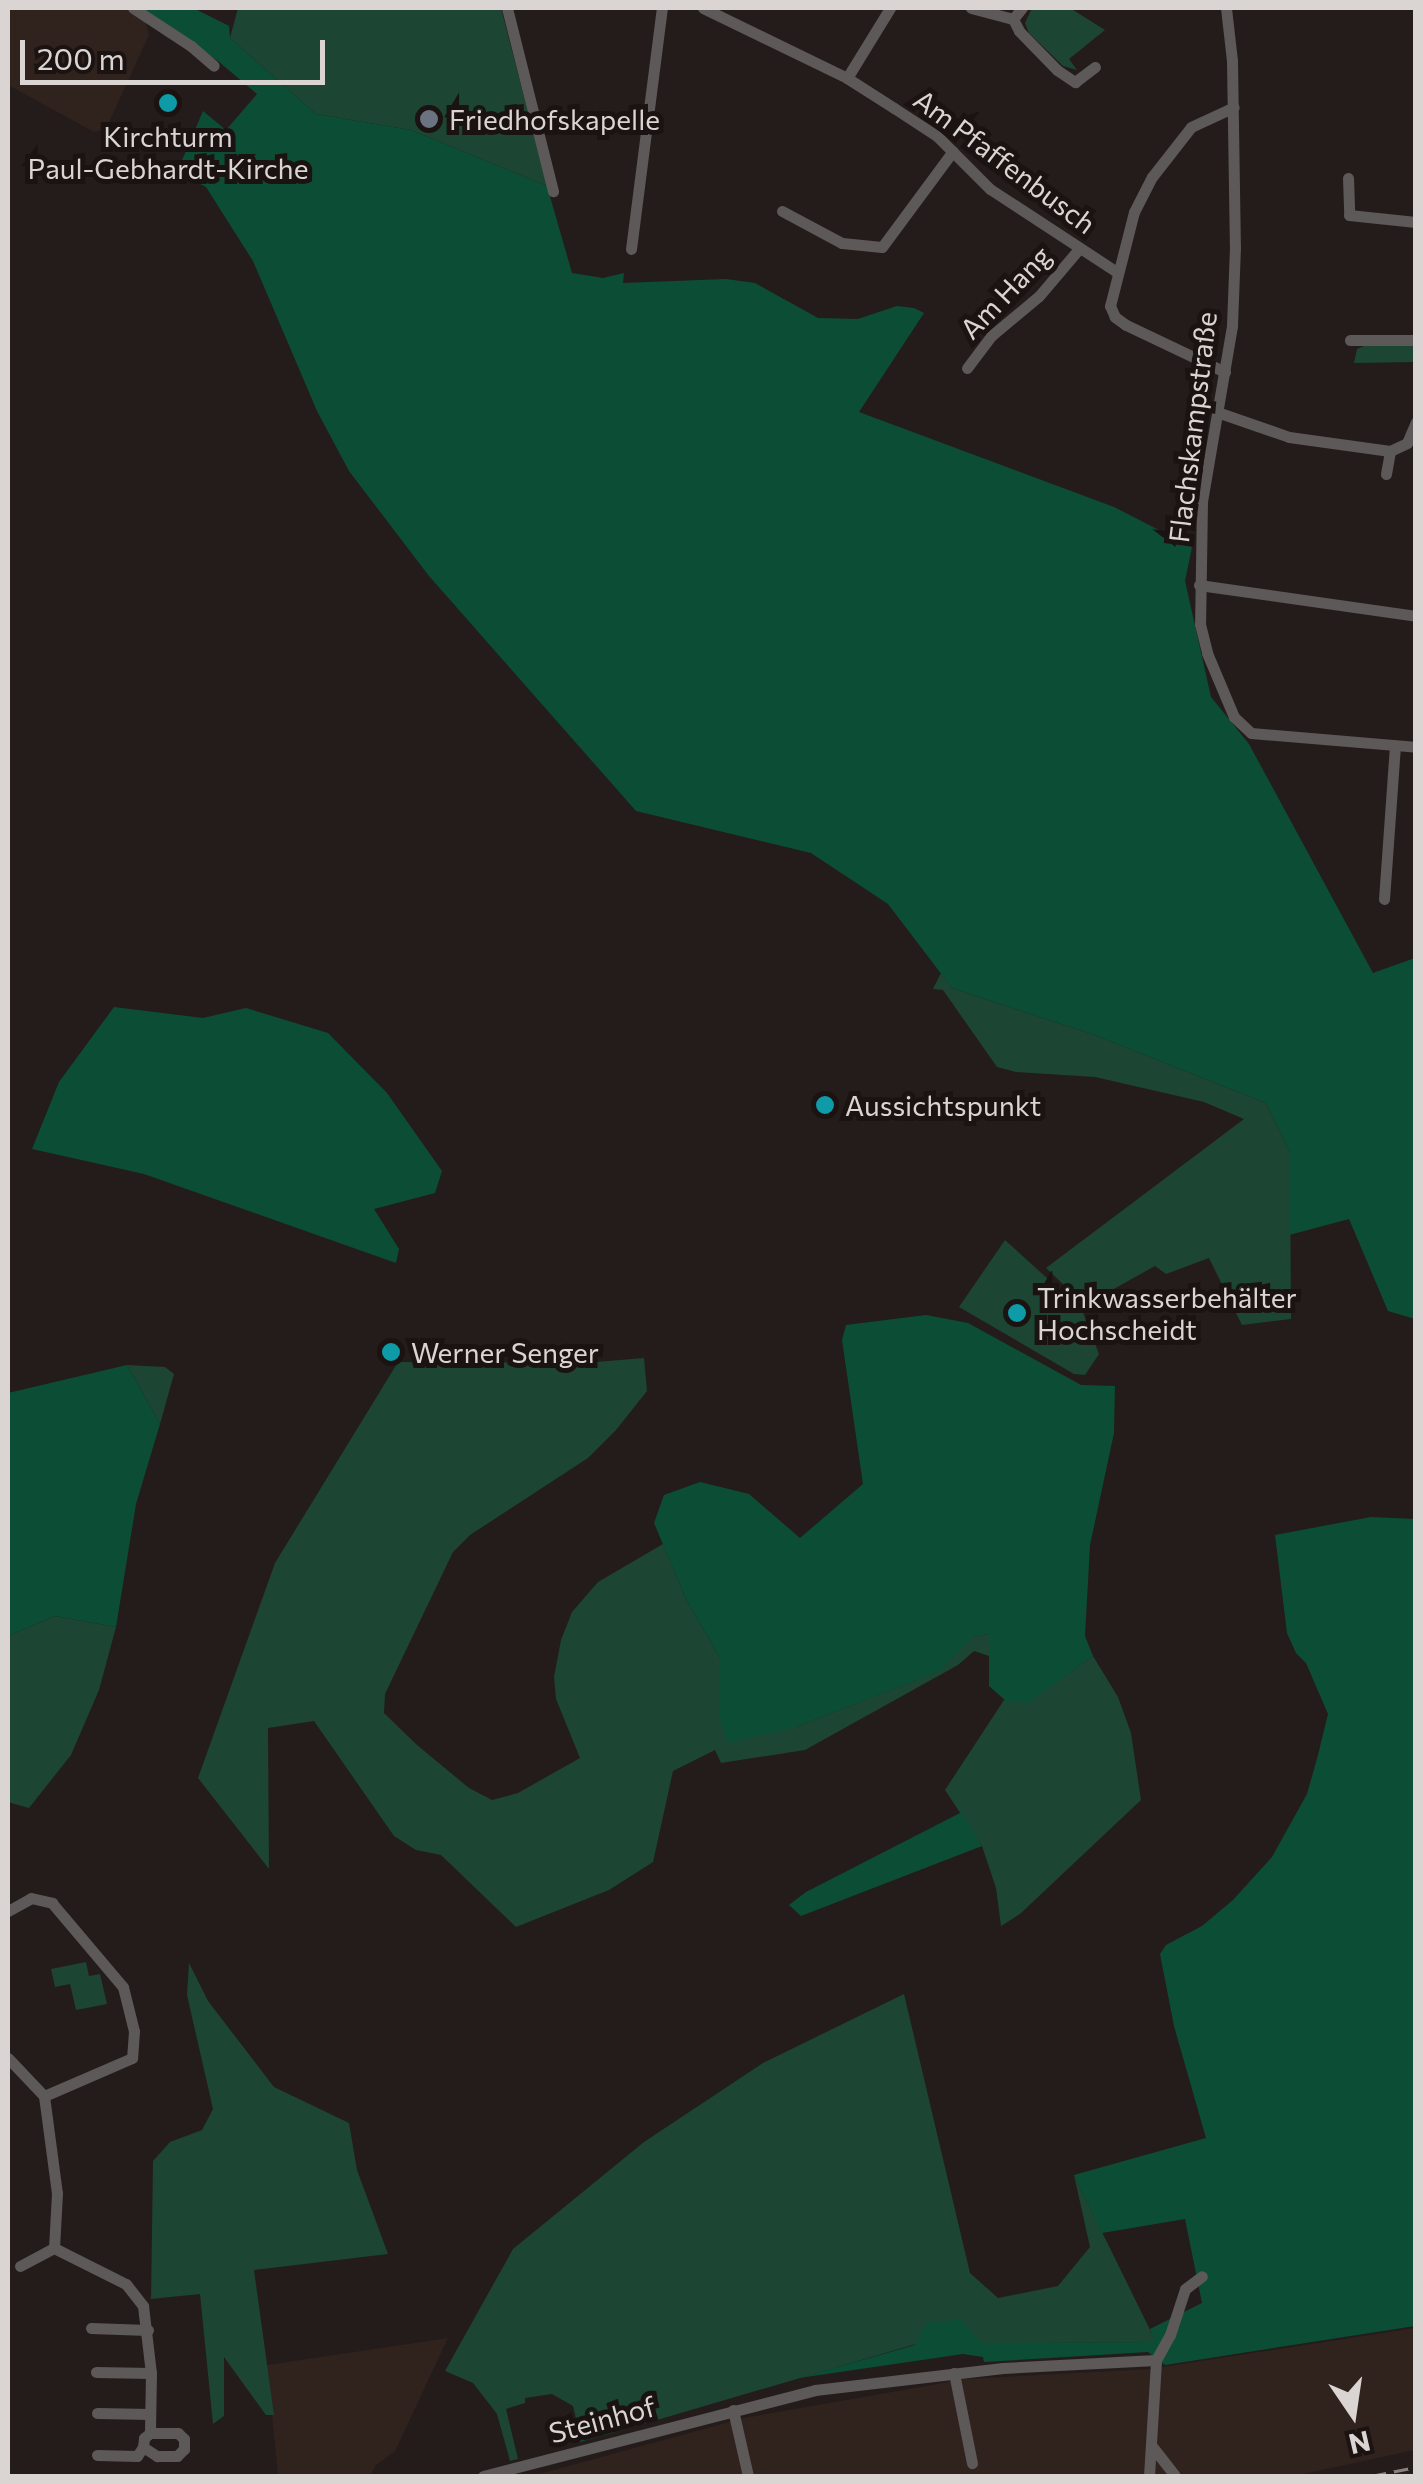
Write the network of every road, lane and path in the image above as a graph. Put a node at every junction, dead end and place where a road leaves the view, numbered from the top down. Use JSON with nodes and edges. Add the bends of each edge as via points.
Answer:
{"nodes":[{"id":1,"x":133,"y":8,"type":"edge"},
{"id":2,"x":507,"y":8,"type":"edge"},
{"id":3,"x":662,"y":8,"type":"edge"},
{"id":4,"x":706,"y":8,"type":"edge"},
{"id":5,"x":890,"y":8,"type":"edge"},
{"id":6,"x":971,"y":8,"type":"edge"},
{"id":7,"x":1022,"y":8,"type":"edge"},
{"id":8,"x":1226,"y":8,"type":"edge"},
{"id":9,"x":1013,"y":19,"type":"junction"},
{"id":10,"x":214,"y":66,"type":"dead end"},
{"id":11,"x":1095,"y":67,"type":"dead end"},
{"id":12,"x":846,"y":78,"type":"junction"},
{"id":13,"x":1234,"y":107,"type":"junction"},
{"id":14,"x":952,"y":151,"type":"junction"},
{"id":15,"x":1348,"y":178,"type":"dead end"},
{"id":16,"x":553,"y":191,"type":"dead end"},
{"id":17,"x":782,"y":211,"type":"dead end"},
{"id":18,"x":1416,"y":222,"type":"edge"},
{"id":19,"x":631,"y":249,"type":"dead end"},
{"id":20,"x":1078,"y":250,"type":"junction"},
{"id":21,"x":1117,"y":272,"type":"junction"},
{"id":22,"x":1350,"y":340,"type":"dead end"},
{"id":23,"x":1416,"y":340,"type":"edge"},
{"id":24,"x":967,"y":368,"type":"dead end"},
{"id":25,"x":1225,"y":372,"type":"junction"},
{"id":26,"x":1218,"y":412,"type":"junction"},
{"id":27,"x":1416,"y":422,"type":"edge"},
{"id":28,"x":1390,"y":451,"type":"junction"},
{"id":29,"x":1386,"y":474,"type":"dead end"},
{"id":30,"x":1200,"y":585,"type":"junction"},
{"id":31,"x":1416,"y":616,"type":"edge"},
{"id":32,"x":1395,"y":745,"type":"junction"},
{"id":33,"x":1416,"y":747,"type":"edge"},
{"id":34,"x":1384,"y":899,"type":"dead end"},
{"id":35,"x":8,"y":1911,"type":"edge"},
{"id":36,"x":8,"y":2058,"type":"edge"},
{"id":37,"x":44,"y":2096,"type":"junction"},
{"id":38,"x":54,"y":2248,"type":"junction"},
{"id":39,"x":20,"y":2266,"type":"dead end"},
{"id":40,"x":1202,"y":2276,"type":"dead end"},
{"id":41,"x":91,"y":2328,"type":"dead end"},
{"id":42,"x":148,"y":2330,"type":"junction"},
{"id":43,"x":1156,"y":2360,"type":"junction"},
{"id":44,"x":96,"y":2372,"type":"dead end"},
{"id":45,"x":151,"y":2373,"type":"junction"},
{"id":46,"x":954,"y":2373,"type":"junction"},
{"id":47,"x":733,"y":2410,"type":"junction"},
{"id":48,"x":97,"y":2414,"type":"dead end"},
{"id":49,"x":150,"y":2414,"type":"junction"},
{"id":50,"x":150,"y":2433,"type":"junction"},
{"id":51,"x":1151,"y":2445,"type":"junction"},
{"id":52,"x":143,"y":2447,"type":"junction"},
{"id":53,"x":97,"y":2455,"type":"dead end"},
{"id":54,"x":972,"y":2463,"type":"dead end"},
{"id":55,"x":484,"y":2476,"type":"edge"},
{"id":56,"x":748,"y":2476,"type":"edge"},
{"id":57,"x":1149,"y":2476,"type":"edge"},
{"id":58,"x":1175,"y":2476,"type":"edge"}],
"edges":[{"from":1,"to":10,"type":"street"},
{"from":2,"to":16,"type":"street"},
{"from":3,"to":19,"type":"street"},
{"from":4,"to":12,"type":"street","name":"Am Pfaffenbusch"},
{"from":5,"to":12,"type":"street"},
{"from":6,"to":9,"type":"street"},
{"from":7,"to":9,"type":"street"},
{"from":8,"to":13,"type":"street","name":"Flachskampstraße"},
{"from":9,"to":11,"type":"street","via":[[1075,82]]},
{"from":12,"to":14,"type":"street","name":"Am Pfaffenbusch"},
{"from":13,"to":21,"type":"street","via":[[1191,127],[1170,151],[1134,212]]},
{"from":13,"to":25,"type":"street","name":"Flachskampstraße","via":[[1235,248]]},
{"from":14,"to":17,"type":"street","via":[[882,247],[842,242]]},
{"from":14,"to":20,"type":"street","name":"Am Pfaffenbusch","via":[[990,189]]},
{"from":15,"to":18,"type":"street","via":[[1349,214]]},
{"from":20,"to":21,"type":"street","name":"Am Pfaffenbusch"},
{"from":20,"to":24,"type":"street","name":"Am Hang"},
{"from":21,"to":25,"type":"street","via":[[1110,306],[1115,317]]},
{"from":22,"to":23,"type":"street"},
{"from":25,"to":26,"type":"street","name":"Flachskampstraße"},
{"from":26,"to":28,"type":"street","via":[[1289,437]]},
{"from":26,"to":30,"type":"street","name":"Flachskampstraße","via":[[1202,502]]},
{"from":27,"to":28,"type":"street","via":[[1406,442]]},
{"from":28,"to":29,"type":"street"},
{"from":30,"to":31,"type":"street"},
{"from":30,"to":32,"type":"street","name":"Flachskampstraße","via":[[1206,653],[1241,726],[1260,736]]},
{"from":32,"to":33,"type":"street","name":"Flachskampstraße"},
{"from":32,"to":34,"type":"street"},
{"from":35,"to":37,"type":"street","via":[[31,1898],[52,1903],[123,1987],[134,2030],[132,2058]]},
{"from":36,"to":37,"type":"street"},
{"from":37,"to":38,"type":"street","via":[[57,2193]]},
{"from":38,"to":39,"type":"street"},
{"from":38,"to":42,"type":"street","via":[[134,2290]]},
{"from":40,"to":43,"type":"street","via":[[1185,2289]]},
{"from":41,"to":42,"type":"street"},
{"from":42,"to":45,"type":"street"},
{"from":43,"to":46,"type":"street","name":"Steinhof"},
{"from":43,"to":51,"type":"street"},
{"from":44,"to":45,"type":"street"},
{"from":45,"to":49,"type":"street"},
{"from":46,"to":47,"type":"street","name":"Steinhof","via":[[815,2390]]},
{"from":46,"to":54,"type":"street"},
{"from":47,"to":55,"type":"street","name":"Steinhof"},
{"from":47,"to":56,"type":"street"},
{"from":48,"to":49,"type":"street"},
{"from":49,"to":50,"type":"street"},
{"from":50,"to":52,"type":"street"},
{"from":50,"to":52,"type":"street","via":[[178,2433],[184,2449],[157,2456]]},
{"from":51,"to":57,"type":"street"},
{"from":51,"to":58,"type":"street"},
{"from":52,"to":53,"type":"street","via":[[136,2456]]}]}
